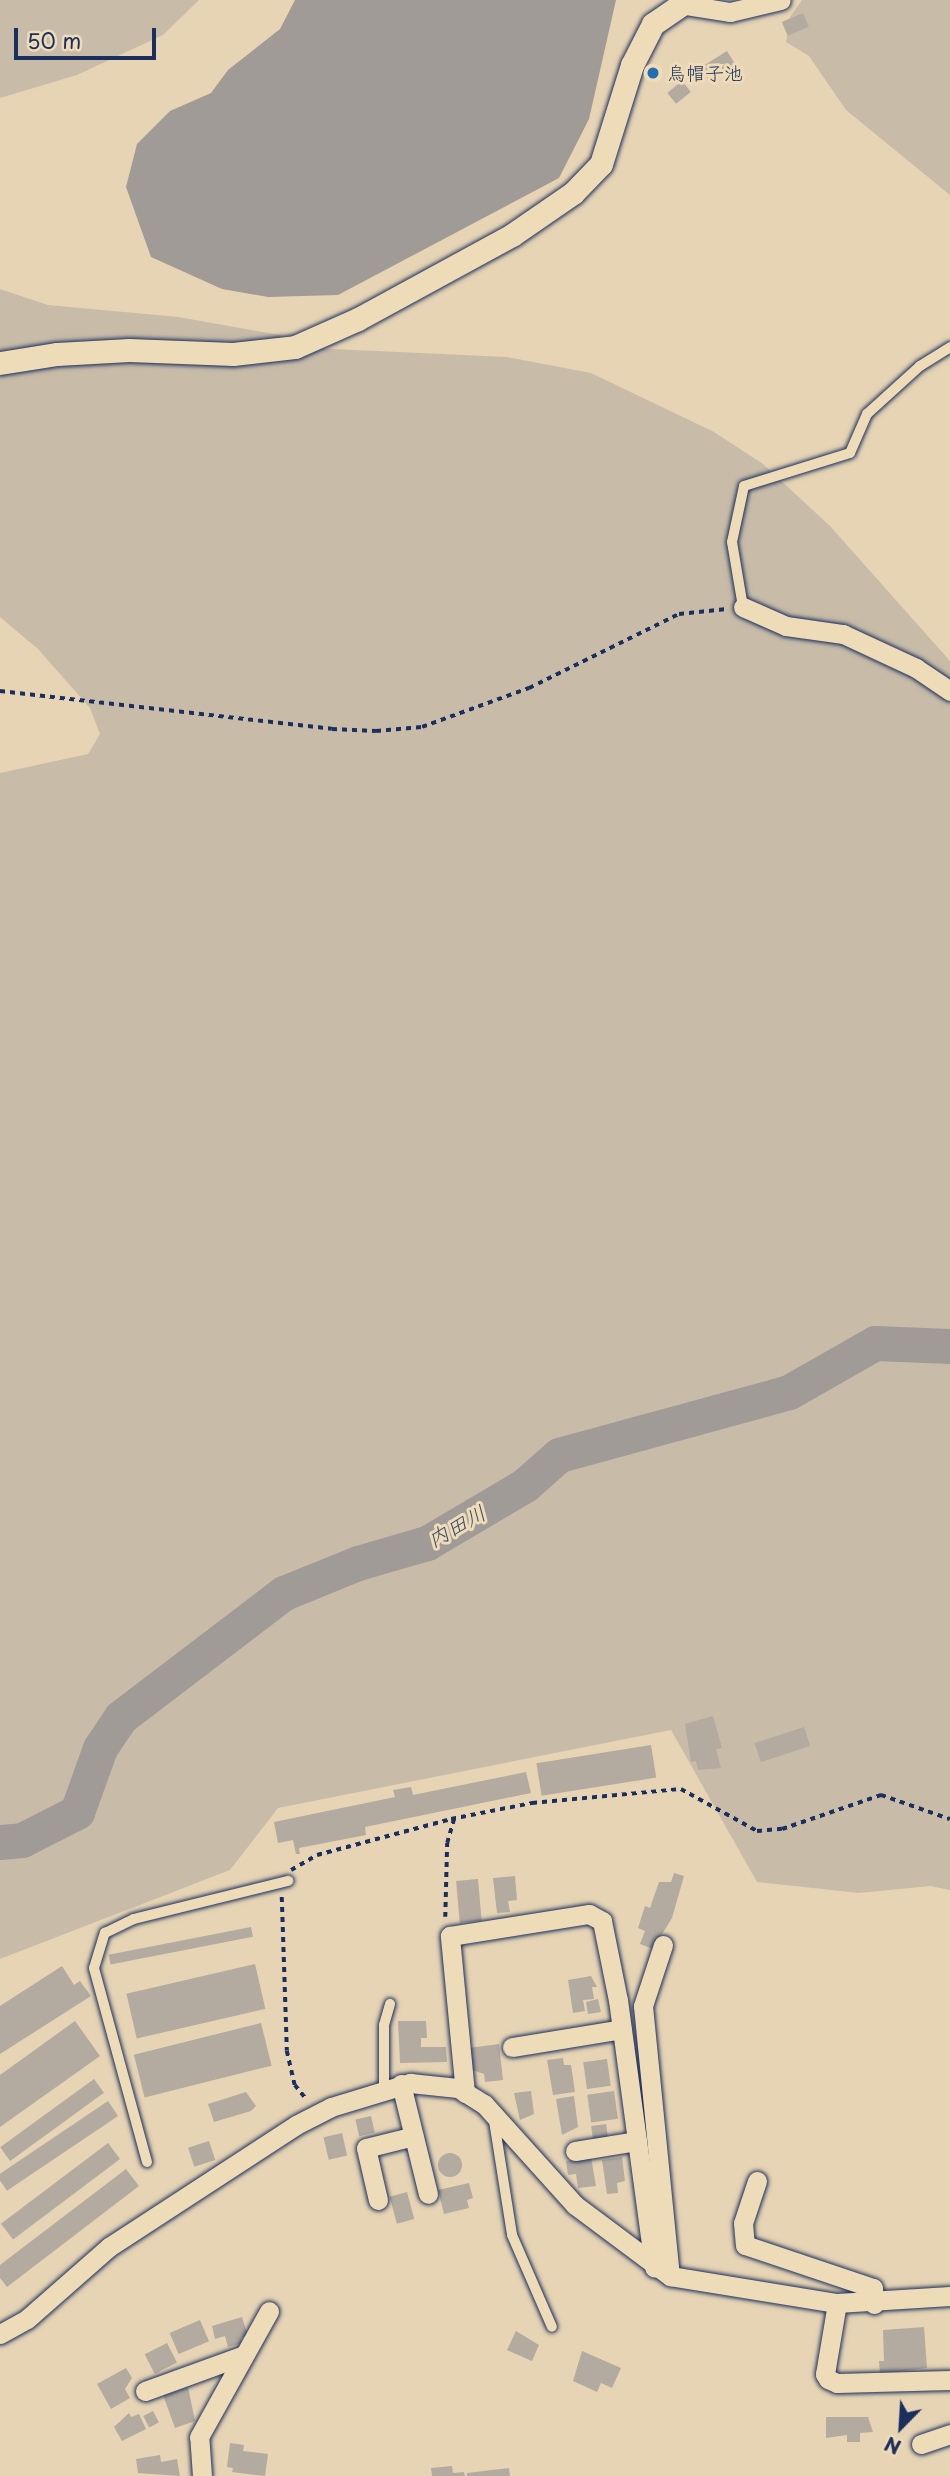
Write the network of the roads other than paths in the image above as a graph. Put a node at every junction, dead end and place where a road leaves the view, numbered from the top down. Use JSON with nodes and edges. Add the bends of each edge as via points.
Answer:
{"nodes":[{"id":1,"x":781,"y":0,"type":"edge"},
{"id":2,"x":684,"y":2,"type":"edge"},
{"id":3,"x":950,"y":347,"type":"edge"},
{"id":4,"x":0,"y":363,"type":"edge"},
{"id":5,"x":743,"y":607,"type":"joint"},
{"id":6,"x":950,"y":691,"type":"edge"},
{"id":7,"x":288,"y":1881,"type":"road end"},
{"id":8,"x":663,"y":1945,"type":"dead end"},
{"id":9,"x":390,"y":2004,"type":"dead end"},
{"id":10,"x":622,"y":2029,"type":"junction"},
{"id":11,"x":512,"y":2047,"type":"dead end"},
{"id":12,"x":393,"y":2086,"type":"junction"},
{"id":13,"x":465,"y":2093,"type":"junction"},
{"id":14,"x":493,"y":2113,"type":"junction"},
{"id":15,"x":414,"y":2136,"type":"junction"},
{"id":16,"x":637,"y":2141,"type":"junction"},
{"id":17,"x":575,"y":2151,"type":"dead end"},
{"id":18,"x":147,"y":2162,"type":"dead end"},
{"id":19,"x":757,"y":2181,"type":"dead end"},
{"id":20,"x":428,"y":2194,"type":"dead end"},
{"id":21,"x":378,"y":2200,"type":"dead end"},
{"id":22,"x":662,"y":2272,"type":"junction"},
{"id":23,"x":950,"y":2296,"type":"edge"},
{"id":24,"x":837,"y":2303,"type":"junction"},
{"id":25,"x":874,"y":2304,"type":"junction"},
{"id":26,"x":269,"y":2311,"type":"dead end"},
{"id":27,"x":552,"y":2327,"type":"dead end"},
{"id":28,"x":0,"y":2334,"type":"edge"},
{"id":29,"x":244,"y":2356,"type":"junction"},
{"id":30,"x":950,"y":2380,"type":"edge"},
{"id":31,"x":145,"y":2391,"type":"dead end"},
{"id":32,"x":950,"y":2434,"type":"edge"},
{"id":33,"x":921,"y":2444,"type":"dead end"},
{"id":34,"x":202,"y":2476,"type":"edge"}],
"edges":[{"from":1,"to":2,"type":"street","via":[[730,12]]},
{"from":2,"to":4,"type":"street","via":[[653,24],[632,65],[601,164],[573,193],[543,216],[358,319],[295,346],[245,353],[129,351]]},
{"from":3,"to":5,"type":"lane","via":[[920,366],[867,414],[850,453],[744,486],[732,542]]},
{"from":5,"to":6,"type":"street","via":[[786,626],[843,634],[916,668]]},
{"from":7,"to":18,"type":"lane","via":[[134,1919],[105,1933],[94,1968]]},
{"from":8,"to":22,"type":"street","via":[[643,2006]]},
{"from":9,"to":12,"type":"lane","via":[[384,2025]]},
{"from":10,"to":11,"type":"street"},
{"from":10,"to":13,"type":"street","via":[[602,1921],[595,1917],[498,1925],[450,1936]]},
{"from":10,"to":16,"type":"street"},
{"from":12,"to":13,"type":"street","via":[[432,2082]]},
{"from":12,"to":15,"type":"street"},
{"from":12,"to":28,"type":"street","via":[[318,2113],[109,2247],[27,2319]]},
{"from":13,"to":14,"type":"street"},
{"from":14,"to":22,"type":"street","via":[[575,2205]]},
{"from":14,"to":27,"type":"lane","via":[[512,2235]]},
{"from":15,"to":20,"type":"street"},
{"from":15,"to":21,"type":"street","via":[[366,2148]]},
{"from":16,"to":17,"type":"street"},
{"from":16,"to":22,"type":"street"},
{"from":19,"to":25,"type":"street","via":[[743,2223],[745,2245],[873,2288]]},
{"from":22,"to":24,"type":"street","via":[[761,2294]]},
{"from":23,"to":25,"type":"street"},
{"from":24,"to":25,"type":"street"},
{"from":24,"to":30,"type":"street","via":[[825,2374],[828,2379],[837,2383]]},
{"from":26,"to":29,"type":"street"},
{"from":29,"to":31,"type":"street"},
{"from":29,"to":34,"type":"street","via":[[199,2437]]},
{"from":32,"to":33,"type":"street"}]}
